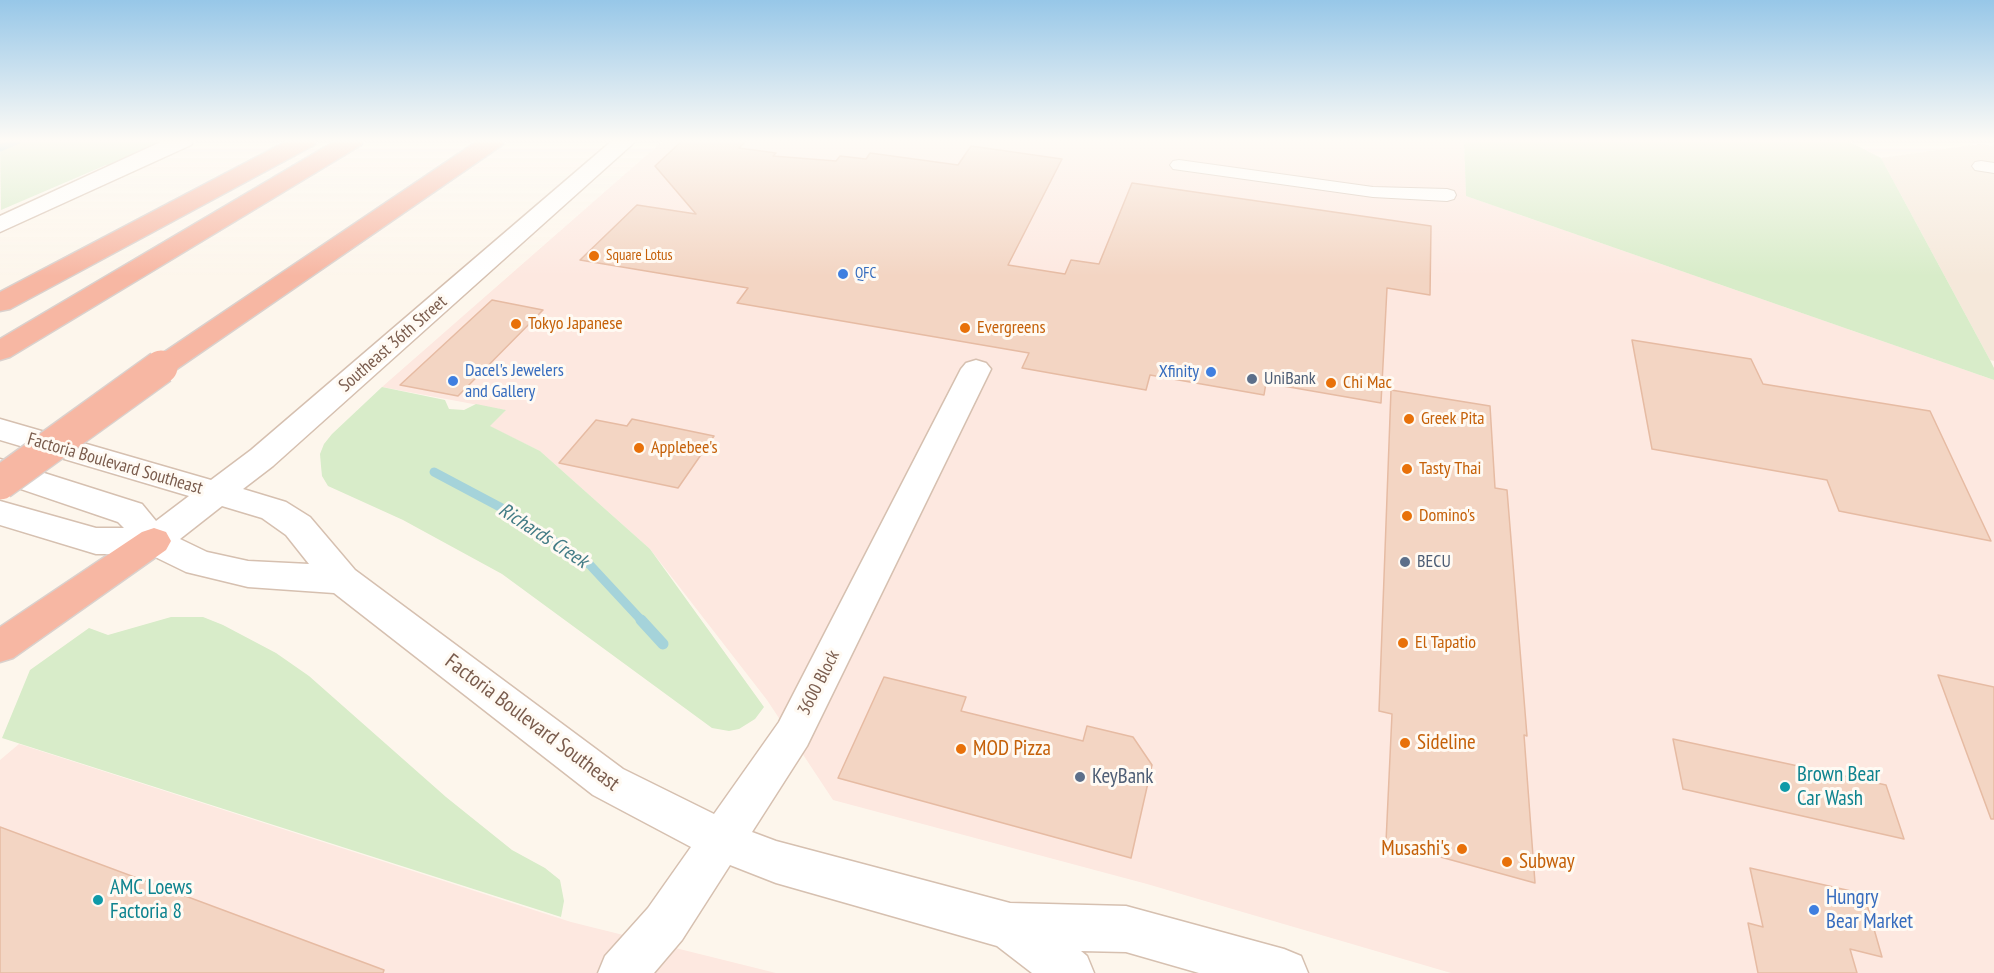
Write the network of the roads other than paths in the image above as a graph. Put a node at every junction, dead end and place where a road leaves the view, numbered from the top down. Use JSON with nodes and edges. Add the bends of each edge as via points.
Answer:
{"nodes":[{"id":1,"x":85,"y":185,"type":"edge"},
{"id":2,"x":221,"y":185,"type":"edge"},
{"id":3,"x":277,"y":185,"type":"edge"},
{"id":4,"x":427,"y":185,"type":"edge"},
{"id":5,"x":574,"y":185,"type":"edge"},
{"id":6,"x":1326,"y":185,"type":"edge"},
{"id":7,"x":1447,"y":195,"type":"dead end"},
{"id":8,"x":0,"y":225,"type":"edge"},
{"id":9,"x":0,"y":303,"type":"edge"},
{"id":10,"x":5,"y":348,"type":"edge"},
{"id":11,"x":161,"y":366,"type":"junction"},
{"id":12,"x":976,"y":369,"type":"dead end"},
{"id":13,"x":0,"y":429,"type":"edge"},
{"id":14,"x":0,"y":470,"type":"edge"},
{"id":15,"x":0,"y":483,"type":"edge"},
{"id":16,"x":217,"y":494,"type":"junction"},
{"id":17,"x":0,"y":513,"type":"edge"},
{"id":18,"x":154,"y":541,"type":"junction"},
{"id":19,"x":342,"y":580,"type":"junction"},
{"id":20,"x":0,"y":647,"type":"edge"},
{"id":21,"x":722,"y":841,"type":"junction"},
{"id":22,"x":1010,"y":926,"type":"junction"},
{"id":23,"x":622,"y":973,"type":"edge"},
{"id":24,"x":1070,"y":973,"type":"edge"},
{"id":25,"x":1284,"y":973,"type":"edge"}],
"edges":[{"from":1,"to":8,"type":"main road"},
{"from":2,"to":9,"type":"highway"},
{"from":3,"to":10,"type":"highway"},
{"from":4,"to":11,"type":"highway"},
{"from":5,"to":16,"type":"main road","name":"Southeast 36th Street"},
{"from":6,"to":7,"type":"street"},
{"from":11,"to":14,"type":"highway","bridge":true},
{"from":11,"to":15,"type":"highway","bridge":true},
{"from":12,"to":21,"type":"main road","name":"3600 Block","via":[[793,734]]},
{"from":13,"to":16,"type":"main road","name":"Factoria Boulevard Southeast"},
{"from":14,"to":18,"type":"main road","via":[[130,513]]},
{"from":16,"to":18,"type":"main road","name":"Southeast 36th Street"},
{"from":16,"to":19,"type":"main road","name":"Factoria Boulevard Southeast","via":[[274,510],[298,526]]},
{"from":17,"to":18,"type":"main road","via":[[96,541]]},
{"from":18,"to":19,"type":"main road","via":[[199,563],[248,574]]},
{"from":18,"to":20,"type":"highway"},
{"from":19,"to":21,"type":"main road","name":"Factoria Boulevard Southeast","via":[[608,782]]},
{"from":21,"to":22,"type":"main road","name":"Factoria Boulevard Southeast","via":[[776,862]]},
{"from":21,"to":23,"type":"main road","name":"3600 Block","via":[[665,924]]},
{"from":22,"to":24,"type":"main road","name":"Factoria Boulevard Southeast"},
{"from":22,"to":25,"type":"main road","name":"Factoria Boulevard Southeast","via":[[1126,929]]}]}
